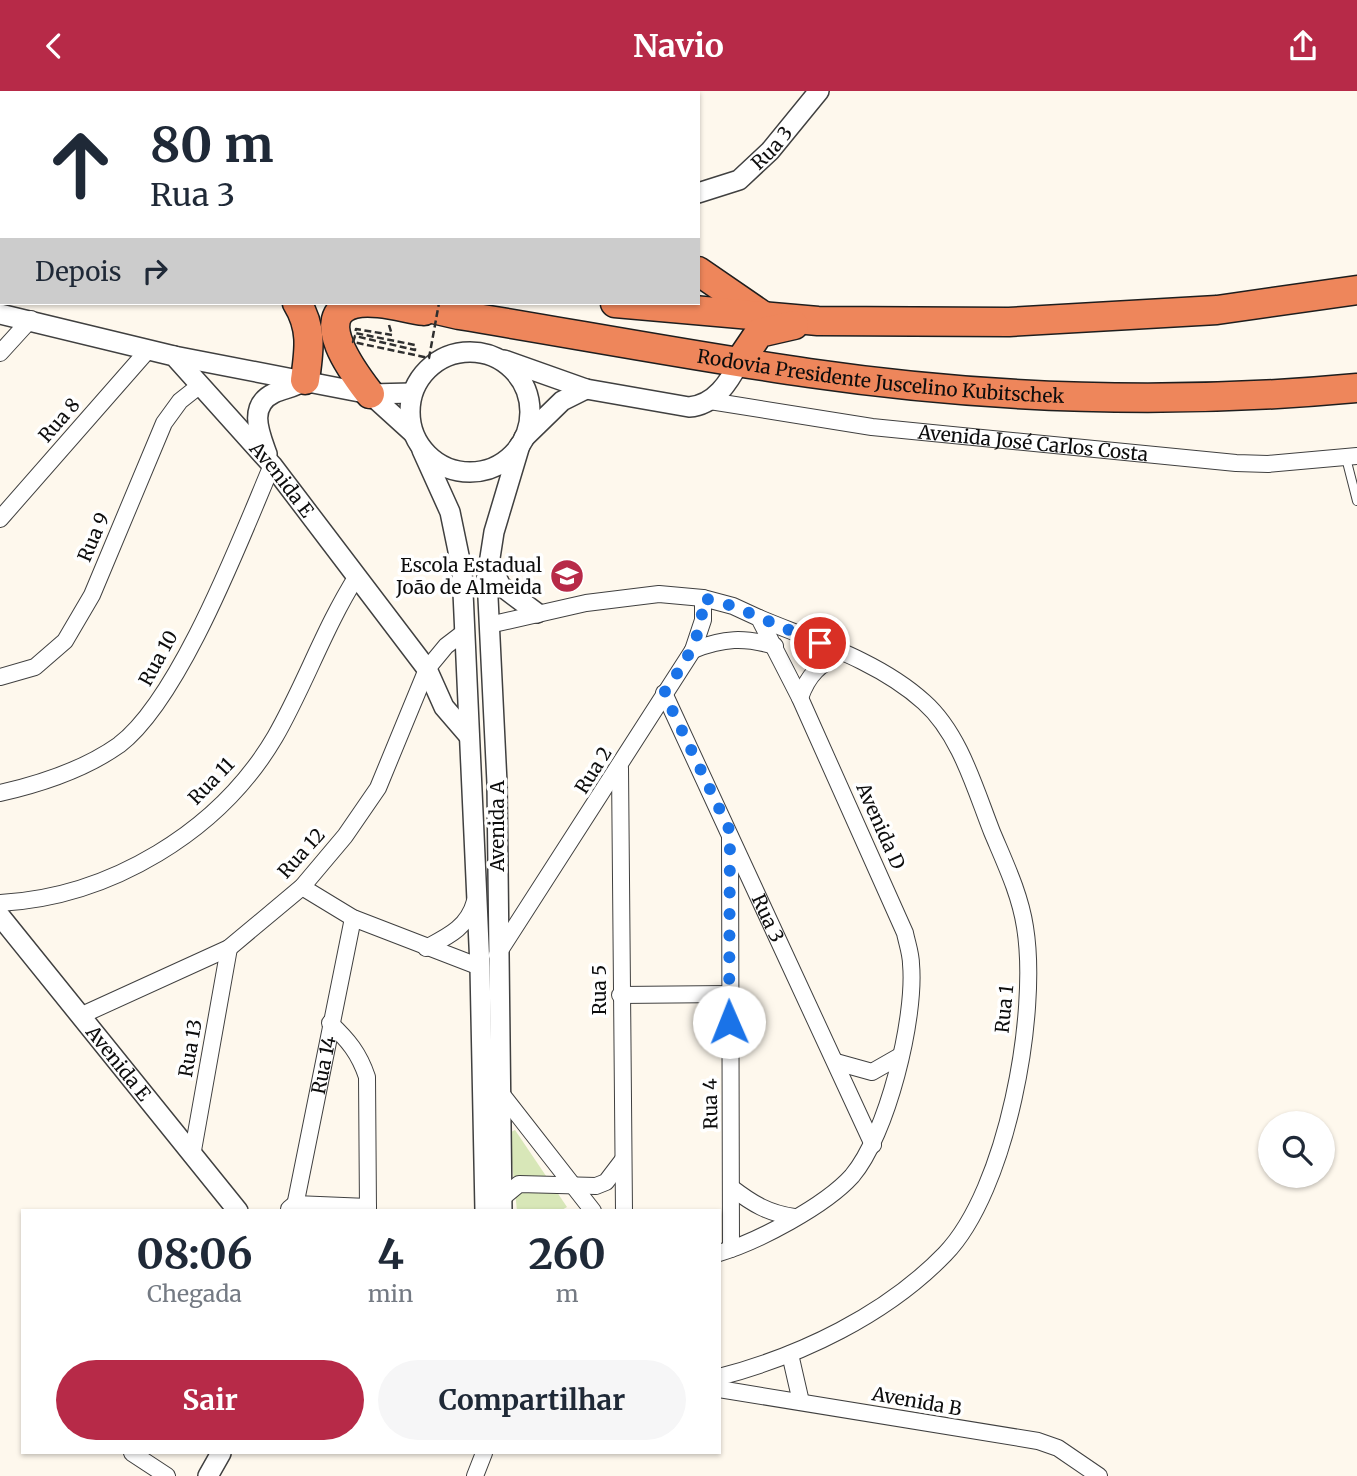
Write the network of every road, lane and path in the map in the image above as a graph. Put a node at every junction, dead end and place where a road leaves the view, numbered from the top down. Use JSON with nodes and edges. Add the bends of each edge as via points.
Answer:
{"nodes":[{"id":1,"x":819,"y":91,"type":"edge"},
{"id":2,"x":704,"y":189,"type":"edge"},
{"id":3,"x":700,"y":272,"type":"edge"},
{"id":4,"x":1357,"y":290,"type":"edge"},
{"id":5,"x":298,"y":305,"type":"edge"},
{"id":6,"x":354,"y":305,"type":"edge"},
{"id":7,"x":370,"y":305,"type":"edge"},
{"id":8,"x":421,"y":305,"type":"edge"},
{"id":9,"x":640,"y":305,"type":"edge"},
{"id":10,"x":449,"y":309,"type":"edge"},
{"id":11,"x":0,"y":314,"type":"edge"},
{"id":12,"x":762,"y":315,"type":"junction"},
{"id":13,"x":31,"y":319,"type":"junction"},
{"id":14,"x":818,"y":321,"type":"junction"},
{"id":15,"x":392,"y":335,"type":"dead end"},
{"id":16,"x":149,"y":349,"type":"junction"},
{"id":17,"x":0,"y":353,"type":"edge"},
{"id":18,"x":174,"y":356,"type":"junction"},
{"id":19,"x":496,"y":358,"type":"junction"},
{"id":20,"x":740,"y":361,"type":"junction"},
{"id":21,"x":305,"y":380,"type":"junction"},
{"id":22,"x":199,"y":386,"type":"junction"},
{"id":23,"x":1357,"y":388,"type":"edge"},
{"id":24,"x":586,"y":389,"type":"junction"},
{"id":25,"x":412,"y":393,"type":"junction"},
{"id":26,"x":370,"y":394,"type":"junction"},
{"id":27,"x":710,"y":401,"type":"junction"},
{"id":28,"x":418,"y":442,"type":"junction"},
{"id":29,"x":522,"y":442,"type":"junction"},
{"id":30,"x":1351,"y":457,"type":"edge"},
{"id":31,"x":271,"y":465,"type":"junction"},
{"id":32,"x":1357,"y":501,"type":"edge"},
{"id":33,"x":0,"y":519,"type":"edge"},
{"id":34,"x":489,"y":563,"type":"junction"},
{"id":35,"x":357,"y":576,"type":"junction"},
{"id":36,"x":703,"y":598,"type":"junction"},
{"id":37,"x":537,"y":613,"type":"junction"},
{"id":38,"x":759,"y":618,"type":"junction"},
{"id":39,"x":489,"y":625,"type":"junction"},
{"id":40,"x":463,"y":633,"type":"junction"},
{"id":41,"x":775,"y":646,"type":"junction"},
{"id":42,"x":693,"y":650,"type":"junction"},
{"id":43,"x":841,"y":652,"type":"junction"},
{"id":44,"x":427,"y":669,"type":"junction"},
{"id":45,"x":0,"y":677,"type":"edge"},
{"id":46,"x":664,"y":693,"type":"junction"},
{"id":47,"x":800,"y":698,"type":"junction"},
{"id":48,"x":494,"y":731,"type":"junction"},
{"id":49,"x":468,"y":736,"type":"junction"},
{"id":50,"x":620,"y":768,"type":"junction"},
{"id":51,"x":0,"y":793,"type":"edge"},
{"id":52,"x":730,"y":831,"type":"junction"},
{"id":53,"x":302,"y":887,"type":"junction"},
{"id":54,"x":477,"y":896,"type":"junction"},
{"id":55,"x":0,"y":902,"type":"edge"},
{"id":56,"x":0,"y":916,"type":"edge"},
{"id":57,"x":353,"y":918,"type":"junction"},
{"id":58,"x":426,"y":947,"type":"junction"},
{"id":59,"x":229,"y":948,"type":"junction"},
{"id":60,"x":497,"y":955,"type":"junction"},
{"id":61,"x":480,"y":967,"type":"junction"},
{"id":62,"x":728,"y":994,"type":"junction"},
{"id":63,"x":620,"y":995,"type":"junction"},
{"id":64,"x":82,"y":1015,"type":"junction"},
{"id":65,"x":330,"y":1023,"type":"junction"},
{"id":66,"x":900,"y":1056,"type":"junction"},
{"id":67,"x":836,"y":1062,"type":"junction"},
{"id":68,"x":500,"y":1092,"type":"junction"},
{"id":69,"x":873,"y":1145,"type":"junction"},
{"id":70,"x":192,"y":1156,"type":"junction"},
{"id":71,"x":622,"y":1161,"type":"junction"},
{"id":72,"x":572,"y":1186,"type":"junction"},
{"id":73,"x":733,"y":1188,"type":"junction"},
{"id":74,"x":230,"y":1207,"type":"edge"},
{"id":75,"x":496,"y":1207,"type":"edge"},
{"id":76,"x":292,"y":1209,"type":"edge"},
{"id":77,"x":368,"y":1209,"type":"edge"},
{"id":78,"x":591,"y":1209,"type":"edge"},
{"id":79,"x":624,"y":1209,"type":"edge"},
{"id":80,"x":794,"y":1217,"type":"junction"},
{"id":81,"x":725,"y":1251,"type":"edge"},
{"id":82,"x":790,"y":1354,"type":"junction"},
{"id":83,"x":721,"y":1376,"type":"edge"},
{"id":84,"x":721,"y":1389,"type":"edge"},
{"id":85,"x":801,"y":1402,"type":"junction"},
{"id":86,"x":134,"y":1454,"type":"edge"},
{"id":87,"x":220,"y":1454,"type":"edge"},
{"id":88,"x":484,"y":1454,"type":"edge"},
{"id":89,"x":167,"y":1476,"type":"edge"},
{"id":90,"x":208,"y":1476,"type":"edge"},
{"id":91,"x":475,"y":1476,"type":"edge"},
{"id":92,"x":1099,"y":1476,"type":"edge"}],
"edges":[{"from":1,"to":2,"type":"street","name":"Rua 3","via":[[739,180]]},
{"from":3,"to":12,"type":"highway"},
{"from":4,"to":14,"type":"highway","via":[[1217,310],[1105,317],[1009,322]]},
{"from":5,"to":21,"type":"highway","via":[[310,344]]},
{"from":6,"to":26,"type":"highway","via":[[344,309],[336,327],[338,344]]},
{"from":7,"to":10,"type":"highway"},
{"from":8,"to":10,"type":"highway","name":"Rodovia Presidente Juscelino Kubitschek"},
{"from":9,"to":12,"type":"highway"},
{"from":10,"to":15,"type":"path","bridge":true,"via":[[429,358],[353,342],[355,336],[415,350],[415,345],[355,333],[356,329]]},
{"from":10,"to":20,"type":"highway","name":"Rodovia Presidente Juscelino Kubitschek"},
{"from":11,"to":13,"type":"street"},
{"from":12,"to":14,"type":"highway"},
{"from":13,"to":16,"type":"street"},
{"from":13,"to":17,"type":"street"},
{"from":14,"to":20,"type":"highway","via":[[760,333]]},
{"from":16,"to":18,"type":"street"},
{"from":16,"to":33,"type":"street","name":"Rua 8"},
{"from":18,"to":21,"type":"street"},
{"from":18,"to":22,"type":"street","name":"Avenida E"},
{"from":19,"to":24,"type":"street","name":"Avenida José Carlos Costa"},
{"from":19,"to":25,"type":"street","via":[[477,352],[456,353],[422,375]]},
{"from":19,"to":29,"type":"street","via":[[513,370],[524,386],[530,406]]},
{"from":20,"to":23,"type":"highway","name":"Rodovia Presidente Juscelino Kubitschek","via":[[884,382],[1121,398],[1230,397]]},
{"from":20,"to":27,"type":"street"},
{"from":21,"to":26,"type":"street"},
{"from":21,"to":31,"type":"street","via":[[263,400],[257,415]]},
{"from":22,"to":31,"type":"street","name":"Avenida E"},
{"from":22,"to":45,"type":"street","name":"Rua 9","via":[[164,423],[92,595],[65,641],[35,667]]},
{"from":24,"to":27,"type":"street","name":"Avenida José Carlos Costa","via":[[689,407]]},
{"from":24,"to":29,"type":"street","via":[[562,401]]},
{"from":25,"to":26,"type":"street"},
{"from":25,"to":28,"type":"street","via":[[409,413]]},
{"from":26,"to":28,"type":"street"},
{"from":27,"to":30,"type":"street","name":"Avenida José Carlos Costa","via":[[872,426],[1236,463]]},
{"from":28,"to":29,"type":"street","via":[[436,463],[473,473],[508,459]]},
{"from":28,"to":40,"type":"street","name":"Avenida A","via":[[450,512],[462,570]]},
{"from":29,"to":34,"type":"street","name":"Avenida A"},
{"from":30,"to":32,"type":"lane"},
{"from":31,"to":35,"type":"street","name":"Avenida E"},
{"from":31,"to":51,"type":"street","name":"Rua 10","via":[[179,669],[153,708],[119,744],[75,768]]},
{"from":34,"to":37,"type":"street","via":[[501,586]]},
{"from":34,"to":39,"type":"street","name":"Avenida A"},
{"from":35,"to":44,"type":"street","name":"Avenida E"},
{"from":35,"to":55,"type":"street","name":"Rua 11","via":[[332,615],[273,740],[240,786],[210,816],[157,855],[107,879],[33,901]]},
{"from":36,"to":37,"type":"street","via":[[659,594]]},
{"from":36,"to":38,"type":"street"},
{"from":36,"to":42,"type":"street","name":"Rua 2","via":[[703,620]]},
{"from":37,"to":39,"type":"street"},
{"from":38,"to":41,"type":"street","name":"Avenida D"},
{"from":38,"to":43,"type":"street","name":"Rua 1"},
{"from":39,"to":48,"type":"street","name":"Avenida A"},
{"from":40,"to":44,"type":"street","name":"Rua 12"},
{"from":40,"to":49,"type":"street","name":"Avenida A"},
{"from":41,"to":42,"type":"street","via":[[748,638],[720,639]]},
{"from":41,"to":47,"type":"street","name":"Avenida D"},
{"from":42,"to":46,"type":"street","name":"Rua 2"},
{"from":43,"to":47,"type":"street","via":[[806,679]]},
{"from":43,"to":82,"type":"street","name":"Rua 1","via":[[925,702],[943,723],[961,757],[1017,892],[1029,970],[1027,1014],[1007,1123],[993,1167],[975,1210],[947,1252],[908,1288],[869,1314]]},
{"from":44,"to":49,"type":"street","name":"Avenida E","via":[[444,707]]},
{"from":44,"to":53,"type":"street","name":"Rua 12","via":[[378,788]]},
{"from":46,"to":50,"type":"street","name":"Rua 2"},
{"from":46,"to":52,"type":"street","name":"Rua 3"},
{"from":47,"to":66,"type":"street","name":"Avenida D","via":[[905,933],[912,965]]},
{"from":48,"to":49,"type":"street"},
{"from":48,"to":60,"type":"street","name":"Avenida A"},
{"from":49,"to":54,"type":"street","name":"Avenida A"},
{"from":50,"to":60,"type":"street","name":"Rua 2"},
{"from":50,"to":63,"type":"street","name":"Rua 5"},
{"from":52,"to":62,"type":"street","name":"Rua 4"},
{"from":52,"to":67,"type":"street","name":"Rua 3"},
{"from":53,"to":57,"type":"street"},
{"from":53,"to":59,"type":"street","name":"Rua 12"},
{"from":54,"to":58,"type":"street","via":[[461,928]]},
{"from":54,"to":61,"type":"street","name":"Avenida A"},
{"from":56,"to":64,"type":"street","name":"Avenida E"},
{"from":57,"to":58,"type":"street"},
{"from":57,"to":65,"type":"street","name":"Rua 14"},
{"from":58,"to":61,"type":"street"},
{"from":59,"to":64,"type":"street","name":"Rua 12"},
{"from":59,"to":70,"type":"street","name":"Rua 13"},
{"from":60,"to":68,"type":"street","name":"Avenida A"},
{"from":61,"to":75,"type":"street","name":"Avenida A"},
{"from":62,"to":63,"type":"street"},
{"from":62,"to":73,"type":"street","name":"Rua 4"},
{"from":63,"to":71,"type":"street","name":"Rua 5"},
{"from":64,"to":70,"type":"street","name":"Avenida E"},
{"from":65,"to":76,"type":"street","name":"Rua 14"},
{"from":65,"to":77,"type":"street","via":[[351,1043],[367,1077]]},
{"from":66,"to":67,"type":"street","via":[[872,1072]]},
{"from":66,"to":69,"type":"street","name":"Avenida D","via":[[889,1106]]},
{"from":67,"to":69,"type":"street","name":"Rua 3"},
{"from":68,"to":72,"type":"street"},
{"from":68,"to":75,"type":"street","name":"Avenida A"},
{"from":69,"to":80,"type":"street","name":"Avenida D","via":[[850,1177]]},
{"from":70,"to":74,"type":"street","name":"Avenida E"},
{"from":71,"to":72,"type":"street","via":[[606,1182]]},
{"from":71,"to":79,"type":"street","name":"Rua 5"},
{"from":72,"to":75,"type":"street","via":[[519,1184]]},
{"from":72,"to":78,"type":"street"},
{"from":73,"to":80,"type":"street","via":[[753,1205]]},
{"from":73,"to":81,"type":"street","name":"Rua 4"},
{"from":76,"to":77,"type":"street"},
{"from":80,"to":81,"type":"street","name":"Avenida D"},
{"from":82,"to":83,"type":"street","name":"Rua 1"},
{"from":82,"to":85,"type":"street"},
{"from":84,"to":85,"type":"street","name":"Avenida B"},
{"from":85,"to":92,"type":"street","name":"Avenida B","via":[[1038,1441],[1058,1448]]},
{"from":86,"to":89,"type":"street"},
{"from":87,"to":90,"type":"street"},
{"from":88,"to":91,"type":"street"}]}
